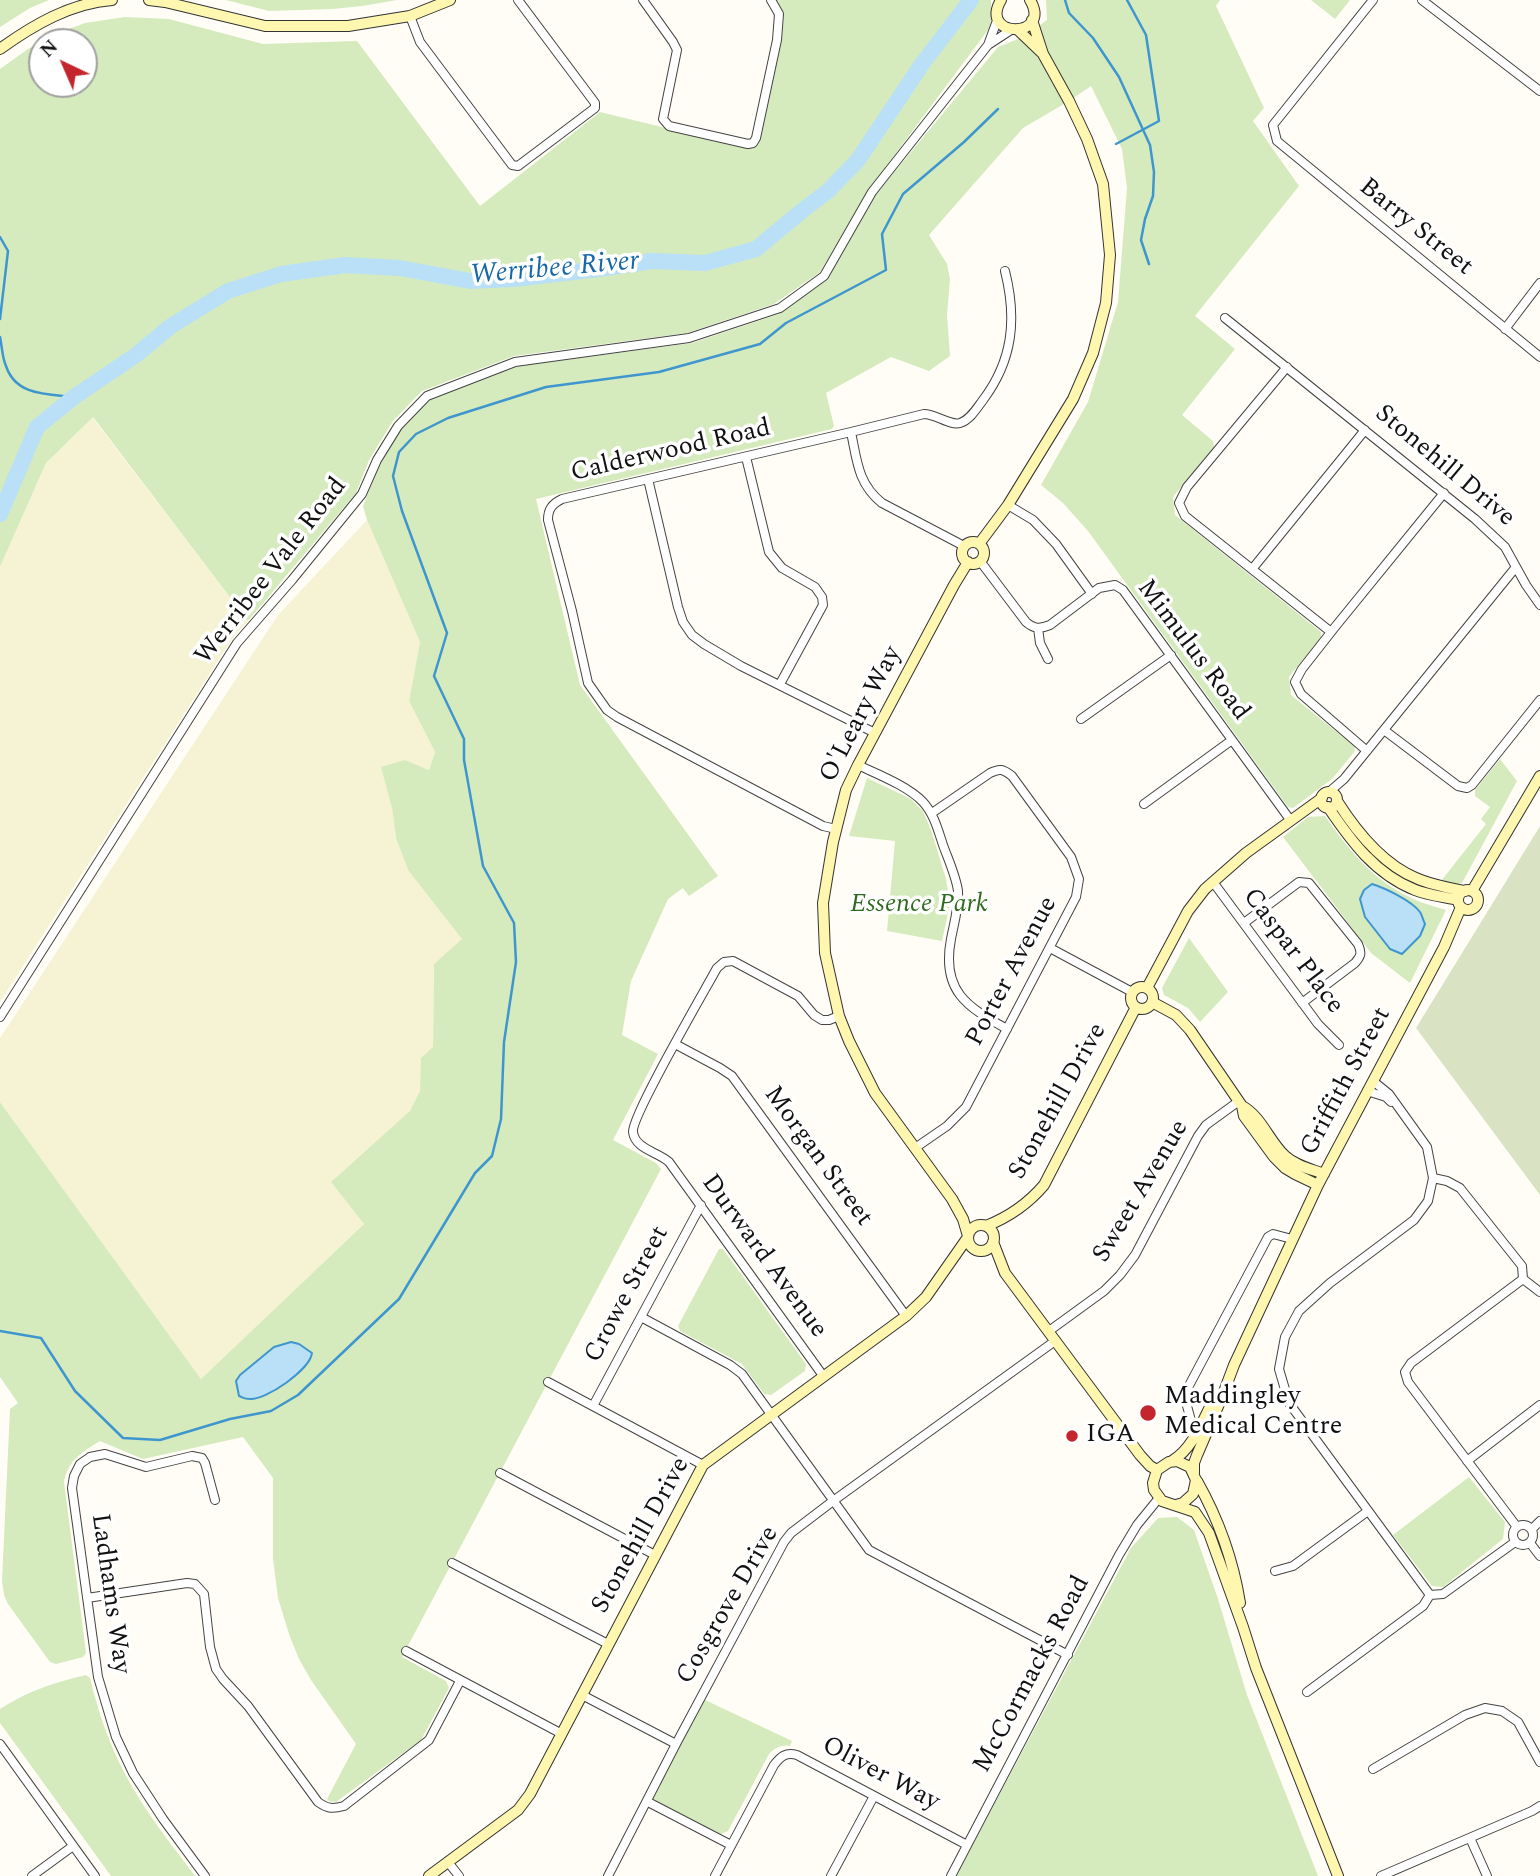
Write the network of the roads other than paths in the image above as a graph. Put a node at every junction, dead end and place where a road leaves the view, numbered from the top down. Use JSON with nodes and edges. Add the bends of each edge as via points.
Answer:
{"nodes":[{"id":1,"x":112,"y":0,"type":"edge"},
{"id":2,"x":149,"y":0,"type":"edge"},
{"id":3,"x":450,"y":0,"type":"edge"},
{"id":4,"x":518,"y":0,"type":"edge"},
{"id":5,"x":643,"y":0,"type":"edge"},
{"id":6,"x":771,"y":0,"type":"edge"},
{"id":7,"x":1373,"y":0,"type":"edge"},
{"id":8,"x":1422,"y":0,"type":"edge"},
{"id":9,"x":1000,"y":1,"type":"edge"},
{"id":10,"x":1032,"y":1,"type":"edge"},
{"id":11,"x":410,"y":16,"type":"junction"},
{"id":12,"x":998,"y":18,"type":"junction"},
{"id":13,"x":1032,"y":20,"type":"junction"},
{"id":14,"x":1015,"y":30,"type":"junction"},
{"id":15,"x":988,"y":45,"type":"junction"},
{"id":16,"x":0,"y":49,"type":"edge"},
{"id":17,"x":1043,"y":54,"type":"junction"},
{"id":18,"x":1540,"y":91,"type":"edge"},
{"id":19,"x":1005,"y":271,"type":"dead end"},
{"id":20,"x":1540,"y":283,"type":"edge"},
{"id":21,"x":1226,"y":318,"type":"dead end"},
{"id":22,"x":1505,"y":329,"type":"junction"},
{"id":23,"x":1540,"y":357,"type":"edge"},
{"id":24,"x":1287,"y":367,"type":"junction"},
{"id":25,"x":1365,"y":430,"type":"junction"},
{"id":26,"x":851,"y":432,"type":"junction"},
{"id":27,"x":746,"y":457,"type":"junction"},
{"id":28,"x":648,"y":479,"type":"junction"},
{"id":29,"x":1444,"y":493,"type":"junction"},
{"id":30,"x":1008,"y":505,"type":"junction"},
{"id":31,"x":979,"y":544,"type":"junction"},
{"id":32,"x":964,"y":546,"type":"junction"},
{"id":33,"x":980,"y":561,"type":"junction"},
{"id":34,"x":968,"y":562,"type":"junction"},
{"id":35,"x":1516,"y":567,"type":"junction"},
{"id":36,"x":1253,"y":568,"type":"junction"},
{"id":37,"x":1092,"y":593,"type":"junction"},
{"id":38,"x":1540,"y":605,"type":"edge"},
{"id":39,"x":1038,"y":628,"type":"junction"},
{"id":40,"x":1331,"y":632,"type":"junction"},
{"id":41,"x":1171,"y":655,"type":"junction"},
{"id":42,"x":1048,"y":659,"type":"dead end"},
{"id":43,"x":780,"y":684,"type":"junction"},
{"id":44,"x":1540,"y":700,"type":"edge"},
{"id":45,"x":1081,"y":719,"type":"dead end"},
{"id":46,"x":1384,"y":730,"type":"junction"},
{"id":47,"x":875,"y":733,"type":"junction"},
{"id":48,"x":1232,"y":740,"type":"junction"},
{"id":49,"x":1367,"y":751,"type":"junction"},
{"id":50,"x":858,"y":765,"type":"junction"},
{"id":51,"x":1540,"y":776,"type":"edge"},
{"id":52,"x":1532,"y":787,"type":"junction"},
{"id":53,"x":1540,"y":798,"type":"edge"},
{"id":54,"x":1330,"y":800,"type":"junction"},
{"id":55,"x":1143,"y":804,"type":"dead end"},
{"id":56,"x":932,"y":813,"type":"junction"},
{"id":57,"x":1291,"y":821,"type":"junction"},
{"id":58,"x":836,"y":828,"type":"junction"},
{"id":59,"x":1213,"y":882,"type":"junction"},
{"id":60,"x":1467,"y":899,"type":"junction"},
{"id":61,"x":1244,"y":923,"type":"junction"},
{"id":62,"x":1050,"y":948,"type":"junction"},
{"id":63,"x":1147,"y":988,"type":"junction"},
{"id":64,"x":1132,"y":992,"type":"junction"},
{"id":65,"x":1152,"y":1002,"type":"junction"},
{"id":66,"x":1302,"y":1003,"type":"junction"},
{"id":67,"x":1136,"y":1007,"type":"junction"},
{"id":68,"x":839,"y":1016,"type":"junction"},
{"id":69,"x":0,"y":1017,"type":"edge"},
{"id":70,"x":1007,"y":1029,"type":"junction"},
{"id":71,"x":675,"y":1044,"type":"junction"},
{"id":72,"x":1339,"y":1045,"type":"dead end"},
{"id":73,"x":1370,"y":1086,"type":"junction"},
{"id":74,"x":1240,"y":1103,"type":"junction"},
{"id":75,"x":915,"y":1147,"type":"junction"},
{"id":76,"x":1324,"y":1174,"type":"junction"},
{"id":77,"x":1433,"y":1178,"type":"junction"},
{"id":78,"x":1318,"y":1185,"type":"junction"},
{"id":79,"x":952,"y":1199,"type":"junction"},
{"id":80,"x":701,"y":1205,"type":"junction"},
{"id":81,"x":1015,"y":1212,"type":"junction"},
{"id":82,"x":985,"y":1226,"type":"junction"},
{"id":83,"x":968,"y":1237,"type":"junction"},
{"id":84,"x":1292,"y":1239,"type":"junction"},
{"id":85,"x":993,"y":1241,"type":"junction"},
{"id":86,"x":977,"y":1251,"type":"junction"},
{"id":87,"x":949,"y":1264,"type":"junction"},
{"id":88,"x":1006,"y":1273,"type":"junction"},
{"id":89,"x":1522,"y":1279,"type":"junction"},
{"id":90,"x":1540,"y":1292,"type":"edge"},
{"id":91,"x":906,"y":1316,"type":"junction"},
{"id":92,"x":640,"y":1317,"type":"junction"},
{"id":93,"x":1052,"y":1336,"type":"junction"},
{"id":94,"x":1234,"y":1365,"type":"junction"},
{"id":95,"x":824,"y":1377,"type":"junction"},
{"id":96,"x":548,"y":1382,"type":"dead end"},
{"id":97,"x":1540,"y":1405,"type":"edge"},
{"id":98,"x":593,"y":1406,"type":"junction"},
{"id":99,"x":772,"y":1414,"type":"junction"},
{"id":100,"x":1195,"y":1435,"type":"junction"},
{"id":101,"x":1467,"y":1461,"type":"junction"},
{"id":102,"x":1169,"y":1462,"type":"junction"},
{"id":103,"x":703,"y":1465,"type":"junction"},
{"id":104,"x":1157,"y":1470,"type":"junction"},
{"id":105,"x":500,"y":1473,"type":"dead end"},
{"id":106,"x":1195,"y":1476,"type":"junction"},
{"id":107,"x":1159,"y":1498,"type":"junction"},
{"id":108,"x":215,"y":1500,"type":"dead end"},
{"id":109,"x":833,"y":1501,"type":"junction"},
{"id":110,"x":1176,"y":1505,"type":"junction"},
{"id":111,"x":1368,"y":1511,"type":"junction"},
{"id":112,"x":1540,"y":1521,"type":"edge"},
{"id":113,"x":1517,"y":1527,"type":"junction"},
{"id":114,"x":1532,"y":1530,"type":"junction"},
{"id":115,"x":1515,"y":1542,"type":"junction"},
{"id":116,"x":1530,"y":1543,"type":"junction"},
{"id":117,"x":655,"y":1555,"type":"junction"},
{"id":118,"x":1540,"y":1556,"type":"edge"},
{"id":119,"x":452,"y":1563,"type":"dead end"},
{"id":120,"x":1275,"y":1571,"type":"dead end"},
{"id":121,"x":1430,"y":1595,"type":"junction"},
{"id":122,"x":87,"y":1598,"type":"junction"},
{"id":123,"x":1243,"y":1627,"type":"junction"},
{"id":124,"x":608,"y":1644,"type":"junction"},
{"id":125,"x":405,"y":1651,"type":"dead end"},
{"id":126,"x":1068,"y":1655,"type":"junction"},
{"id":127,"x":460,"y":1681,"type":"junction"},
{"id":128,"x":1307,"y":1692,"type":"dead end"},
{"id":129,"x":582,"y":1695,"type":"junction"},
{"id":130,"x":562,"y":1734,"type":"junction"},
{"id":131,"x":0,"y":1744,"type":"edge"},
{"id":132,"x":676,"y":1744,"type":"junction"},
{"id":133,"x":1540,"y":1762,"type":"edge"},
{"id":134,"x":1373,"y":1769,"type":"dead end"},
{"id":135,"x":874,"y":1796,"type":"junction"},
{"id":136,"x":648,"y":1802,"type":"junction"},
{"id":137,"x":1540,"y":1806,"type":"edge"},
{"id":138,"x":1470,"y":1838,"type":"junction"},
{"id":139,"x":967,"y":1845,"type":"junction"},
{"id":140,"x":73,"y":1846,"type":"junction"},
{"id":141,"x":731,"y":1846,"type":"junction"},
{"id":142,"x":448,"y":1862,"type":"junction"},
{"id":143,"x":33,"y":1876,"type":"edge"},
{"id":144,"x":95,"y":1876,"type":"edge"},
{"id":145,"x":205,"y":1876,"type":"edge"},
{"id":146,"x":429,"y":1876,"type":"edge"},
{"id":147,"x":458,"y":1876,"type":"edge"},
{"id":148,"x":608,"y":1876,"type":"edge"},
{"id":149,"x":715,"y":1876,"type":"edge"},
{"id":150,"x":831,"y":1876,"type":"edge"},
{"id":151,"x":951,"y":1876,"type":"edge"},
{"id":152,"x":1338,"y":1876,"type":"edge"},
{"id":153,"x":1381,"y":1876,"type":"edge"},
{"id":154,"x":1487,"y":1876,"type":"edge"}],
"edges":[{"from":1,"to":16,"type":"street","via":[[53,16]]},
{"from":2,"to":11,"type":"street","via":[[265,26],[348,26]]},
{"from":3,"to":11,"type":"street"},
{"from":4,"to":11,"type":"street","via":[[595,108],[518,166],[512,165],[420,42]]},
{"from":5,"to":6,"type":"street","via":[[677,50],[664,123],[748,144],[756,138],[777,40],[779,15]]},
{"from":7,"to":22,"type":"street","name":"Barry Street","via":[[1273,125],[1277,141]]},
{"from":8,"to":18,"type":"street"},
{"from":9,"to":12,"type":"street"},
{"from":10,"to":13,"type":"street"},
{"from":12,"to":14,"type":"street"},
{"from":12,"to":15,"type":"street","name":"Werribee Vale Road"},
{"from":13,"to":14,"type":"street"},
{"from":13,"to":17,"type":"street"},
{"from":14,"to":15,"type":"street","name":"Werribee Vale Road"},
{"from":14,"to":17,"type":"street"},
{"from":15,"to":69,"type":"street","name":"Werribee Vale Road","via":[[872,192],[824,276],[779,308],[689,338],[515,362],[427,396],[398,426],[362,494],[237,643]]},
{"from":17,"to":30,"type":"street","via":[[1087,139],[1103,184],[1110,255],[1106,303],[1093,353],[1073,399]]},
{"from":19,"to":26,"type":"street","name":"Calderwood Road","via":[[1012,308],[1010,341],[993,387],[969,418],[961,423],[924,414]]},
{"from":20,"to":22,"type":"street"},
{"from":21,"to":24,"type":"street","name":"Stonehill Drive"},
{"from":22,"to":23,"type":"street","name":"Barry Street"},
{"from":24,"to":25,"type":"street","name":"Stonehill Drive"},
{"from":24,"to":36,"type":"street","via":[[1186,487],[1180,503],[1185,516]]},
{"from":25,"to":29,"type":"street","name":"Stonehill Drive"},
{"from":25,"to":36,"type":"street"},
{"from":26,"to":27,"type":"street","name":"Calderwood Road"},
{"from":26,"to":32,"type":"street","via":[[860,474],[873,496]]},
{"from":27,"to":28,"type":"street","name":"Calderwood Road"},
{"from":27,"to":43,"type":"street","via":[[769,552],[782,568],[815,587],[822,597]]},
{"from":28,"to":43,"type":"street","via":[[683,622],[704,644]]},
{"from":28,"to":58,"type":"street","name":"Calderwood Road","via":[[562,499],[548,511],[588,684],[617,717],[823,826]]},
{"from":29,"to":35,"type":"street","name":"Stonehill Drive","via":[[1505,547]]},
{"from":29,"to":40,"type":"street"},
{"from":30,"to":31,"type":"street"},
{"from":30,"to":37,"type":"street","via":[[1033,520]]},
{"from":31,"to":32,"type":"street"},
{"from":31,"to":33,"type":"street","via":[[984,551]]},
{"from":32,"to":34,"type":"street","via":[[963,557]]},
{"from":33,"to":34,"type":"street"},
{"from":33,"to":39,"type":"street","via":[[1026,622]]},
{"from":34,"to":47,"type":"street","name":"O'Leary Way"},
{"from":35,"to":38,"type":"street"},
{"from":35,"to":46,"type":"street","name":"Stonehill Drive"},
{"from":36,"to":40,"type":"street"},
{"from":37,"to":39,"type":"street","name":"Mimulus Road","via":[[1050,625]]},
{"from":37,"to":41,"type":"street","name":"Mimulus Road","via":[[1119,587]]},
{"from":39,"to":42,"type":"street"},
{"from":40,"to":49,"type":"street","via":[[1295,682],[1301,694]]},
{"from":41,"to":45,"type":"street"},
{"from":41,"to":48,"type":"street","name":"Mimulus Road"},
{"from":43,"to":47,"type":"street"},
{"from":44,"to":46,"type":"street","via":[[1467,788],[1458,786]]},
{"from":46,"to":49,"type":"street","name":"Stonehill Drive"},
{"from":47,"to":50,"type":"street","name":"O'Leary Way"},
{"from":48,"to":55,"type":"street"},
{"from":48,"to":57,"type":"street","name":"Mimulus Road"},
{"from":49,"to":54,"type":"street","name":"Stonehill Drive"},
{"from":50,"to":56,"type":"street","via":[[910,792]]},
{"from":50,"to":58,"type":"street","name":"O'Leary Way"},
{"from":51,"to":52,"type":"street","name":"Griffith Street"},
{"from":52,"to":53,"type":"street"},
{"from":52,"to":60,"type":"street","name":"Griffith Street"},
{"from":54,"to":57,"type":"street"},
{"from":54,"to":60,"type":"street","via":[[1348,837],[1395,880],[1417,891]]},
{"from":56,"to":62,"type":"street","name":"Porter Avenue","via":[[998,769],[1012,776],[1071,857],[1079,880],[1076,897]]},
{"from":56,"to":70,"type":"street","via":[[958,890],[949,950],[954,984],[976,1012]]},
{"from":57,"to":59,"type":"street"},
{"from":58,"to":68,"type":"street","name":"O'Leary Way","via":[[823,903],[825,953]]},
{"from":59,"to":61,"type":"street","name":"Caspar Place"},
{"from":59,"to":63,"type":"street","via":[[1188,911]]},
{"from":60,"to":73,"type":"street","name":"Griffith Street"},
{"from":61,"to":66,"type":"street","name":"Caspar Place"},
{"from":61,"to":66,"type":"street","via":[[1304,882],[1358,944],[1359,958]]},
{"from":62,"to":64,"type":"street"},
{"from":62,"to":70,"type":"street","name":"Porter Avenue"},
{"from":63,"to":64,"type":"street"},
{"from":63,"to":65,"type":"street"},
{"from":64,"to":67,"type":"street"},
{"from":65,"to":67,"type":"street","via":[[1143,1009]]},
{"from":65,"to":74,"type":"street","via":[[1176,1015],[1190,1030]]},
{"from":66,"to":72,"type":"street","name":"Caspar Place"},
{"from":67,"to":81,"type":"street","name":"Stonehill Drive","via":[[1044,1185]]},
{"from":68,"to":71,"type":"street","via":[[822,1020],[798,996],[733,961],[724,962]]},
{"from":68,"to":75,"type":"street","name":"O'Leary Way","via":[[875,1093]]},
{"from":70,"to":75,"type":"street","name":"Porter Avenue","via":[[966,1107]]},
{"from":71,"to":80,"type":"street","name":"Durward Avenue","via":[[633,1132],[644,1147],[669,1162]]},
{"from":71,"to":91,"type":"street","name":"Morgan Street","via":[[732,1076]]},
{"from":73,"to":76,"type":"street","name":"Griffith Street"},
{"from":73,"to":77,"type":"street","via":[[1390,1094],[1427,1147]]},
{"from":74,"to":76,"type":"street","via":[[1286,1157]]},
{"from":74,"to":78,"type":"street","via":[[1244,1116],[1274,1157]]},
{"from":74,"to":93,"type":"street","name":"Sweet Avenue","via":[[1206,1125],[1198,1136],[1120,1275]]},
{"from":75,"to":79,"type":"street","name":"O'Leary Way"},
{"from":76,"to":78,"type":"street","name":"Griffith Street"},
{"from":77,"to":89,"type":"street","via":[[1460,1188],[1522,1266]]},
{"from":77,"to":111,"type":"street","via":[[1428,1201],[1414,1220],[1299,1311],[1285,1337],[1279,1368],[1289,1403]]},
{"from":78,"to":84,"type":"street","name":"Griffith Street"},
{"from":79,"to":82,"type":"street"},
{"from":79,"to":83,"type":"street"},
{"from":80,"to":92,"type":"street","name":"Crowe Street"},
{"from":80,"to":95,"type":"street","name":"Durward Avenue"},
{"from":81,"to":82,"type":"street"},
{"from":81,"to":85,"type":"street"},
{"from":82,"to":83,"type":"street","via":[[976,1226]]},
{"from":82,"to":85,"type":"street","via":[[992,1231]]},
{"from":83,"to":86,"type":"street"},
{"from":83,"to":87,"type":"street","name":"Stonehill Drive"},
{"from":84,"to":94,"type":"street","name":"Griffith Street"},
{"from":84,"to":100,"type":"street","via":[[1268,1237],[1184,1395]]},
{"from":85,"to":86,"type":"street","via":[[986,1250]]},
{"from":85,"to":88,"type":"street"},
{"from":86,"to":87,"type":"street"},
{"from":86,"to":88,"type":"street"},
{"from":87,"to":91,"type":"street","name":"Stonehill Drive"},
{"from":88,"to":93,"type":"street"},
{"from":89,"to":90,"type":"street"},
{"from":89,"to":101,"type":"street","via":[[1405,1372]]},
{"from":91,"to":95,"type":"street","name":"Stonehill Drive"},
{"from":92,"to":98,"type":"street","name":"Crowe Street"},
{"from":92,"to":99,"type":"street","via":[[737,1369]]},
{"from":93,"to":104,"type":"street","via":[[1140,1455]]},
{"from":93,"to":109,"type":"street","name":"Cosgrove Drive"},
{"from":94,"to":100,"type":"street","name":"Griffith Street"},
{"from":94,"to":106,"type":"street","name":"Griffith Street","via":[[1194,1463]]},
{"from":95,"to":99,"type":"street","name":"Stonehill Drive"},
{"from":96,"to":98,"type":"street"},
{"from":97,"to":101,"type":"street"},
{"from":98,"to":103,"type":"street"},
{"from":99,"to":103,"type":"street","name":"Stonehill Drive"},
{"from":99,"to":109,"type":"street"},
{"from":100,"to":102,"type":"street","name":"Griffith Street","via":[[1190,1446]]},
{"from":101,"to":113,"type":"street"},
{"from":102,"to":104,"type":"street"},
{"from":102,"to":106,"type":"street","via":[[1184,1463]]},
{"from":103,"to":117,"type":"street","name":"Stonehill Drive"},
{"from":104,"to":107,"type":"street","via":[[1153,1483]]},
{"from":105,"to":117,"type":"street"},
{"from":106,"to":110,"type":"street","via":[[1194,1494]]},
{"from":106,"to":123,"type":"street","via":[[1226,1543]]},
{"from":107,"to":110,"type":"street"},
{"from":107,"to":126,"type":"street","name":"McCormacks Road","via":[[1137,1525]]},
{"from":108,"to":122,"type":"street","name":"Ladhams Way","via":[[202,1458],[146,1467],[105,1454],[80,1464],[72,1488]]},
{"from":109,"to":126,"type":"street","via":[[869,1550]]},
{"from":109,"to":132,"type":"street","name":"Cosgrove Drive","via":[[784,1542]]},
{"from":110,"to":123,"type":"street","via":[[1195,1512],[1209,1533]]},
{"from":111,"to":120,"type":"street","via":[[1293,1566]]},
{"from":111,"to":121,"type":"street"},
{"from":112,"to":114,"type":"street"},
{"from":113,"to":114,"type":"street","via":[[1526,1525]]},
{"from":113,"to":115,"type":"street"},
{"from":114,"to":116,"type":"street"},
{"from":115,"to":116,"type":"street"},
{"from":115,"to":121,"type":"street","via":[[1443,1594]]},
{"from":116,"to":118,"type":"street"},
{"from":117,"to":124,"type":"street","name":"Stonehill Drive"},
{"from":119,"to":124,"type":"street"},
{"from":121,"to":128,"type":"street","via":[[1423,1605]]},
{"from":122,"to":127,"type":"street","via":[[195,1584],[204,1594],[216,1669],[326,1808],[344,1806],[429,1740]]},
{"from":122,"to":145,"type":"street","name":"Ladhams Way","via":[[98,1677],[116,1737],[133,1773]]},
{"from":123,"to":152,"type":"street"},
{"from":124,"to":129,"type":"street","name":"Stonehill Drive"},
{"from":125,"to":127,"type":"street"},
{"from":126,"to":139,"type":"street","name":"McCormacks Road"},
{"from":127,"to":130,"type":"street"},
{"from":129,"to":130,"type":"street","name":"Stonehill Drive"},
{"from":129,"to":132,"type":"street"},
{"from":130,"to":142,"type":"street","name":"Stonehill Drive","via":[[517,1810]]},
{"from":131,"to":140,"type":"street"},
{"from":132,"to":136,"type":"street","name":"Cosgrove Drive"},
{"from":133,"to":134,"type":"street","via":[[1518,1722],[1502,1711],[1485,1708]]},
{"from":135,"to":139,"type":"street","name":"Oliver Way"},
{"from":135,"to":141,"type":"street","name":"Oliver Way","via":[[789,1753],[774,1765]]},
{"from":135,"to":150,"type":"street"},
{"from":136,"to":141,"type":"street"},
{"from":136,"to":148,"type":"street","name":"Cosgrove Drive"},
{"from":137,"to":138,"type":"street"},
{"from":138,"to":153,"type":"street"},
{"from":138,"to":154,"type":"street"},
{"from":139,"to":151,"type":"street","name":"McCormacks Road"},
{"from":140,"to":143,"type":"street"},
{"from":140,"to":144,"type":"street"},
{"from":141,"to":149,"type":"street","name":"Oliver Way"},
{"from":142,"to":146,"type":"street","name":"Stonehill Drive"},
{"from":142,"to":147,"type":"street"}]}
